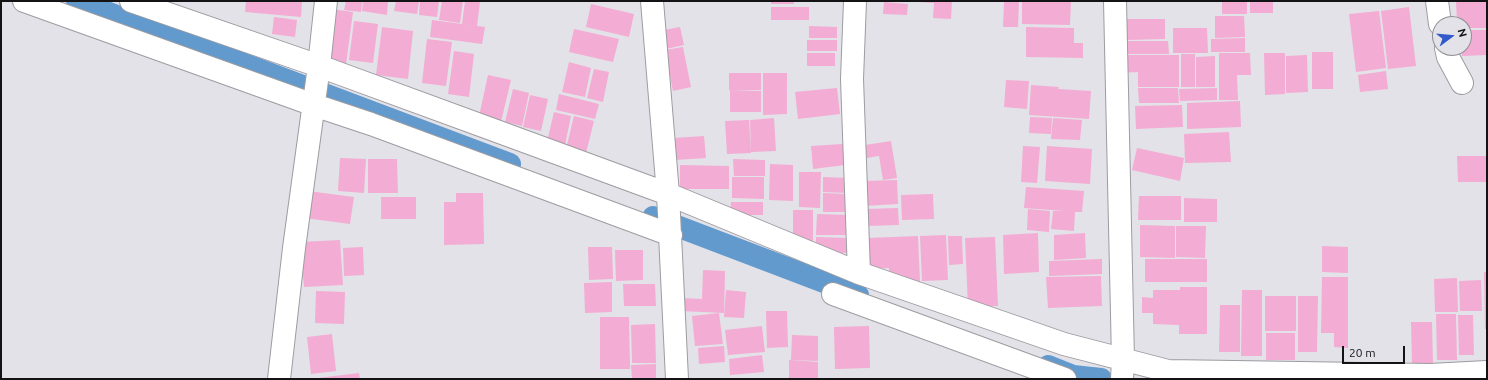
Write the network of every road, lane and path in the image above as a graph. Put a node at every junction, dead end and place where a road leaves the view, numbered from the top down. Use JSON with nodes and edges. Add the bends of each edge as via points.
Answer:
{"nodes":[{"id":1,"x":24,"y":1,"type":"edge"},
{"id":2,"x":131,"y":1,"type":"edge"},
{"id":3,"x":326,"y":1,"type":"edge"},
{"id":4,"x":652,"y":1,"type":"edge"},
{"id":5,"x":855,"y":1,"type":"edge"},
{"id":6,"x":1115,"y":1,"type":"edge"},
{"id":7,"x":1437,"y":1,"type":"edge"},
{"id":8,"x":173,"y":8,"type":"edge"},
{"id":9,"x":1439,"y":16,"type":"edge"},
{"id":10,"x":1448,"y":56,"type":"edge"},
{"id":11,"x":319,"y":69,"type":"junction"},
{"id":12,"x":1462,"y":83,"type":"dead end"},
{"id":13,"x":314,"y":103,"type":"junction"},
{"id":14,"x":668,"y":197,"type":"junction"},
{"id":15,"x":670,"y":233,"type":"junction"},
{"id":16,"x":859,"y":273,"type":"junction"},
{"id":17,"x":834,"y":294,"type":"dead end"},
{"id":18,"x":1122,"y":370,"type":"edge"},
{"id":19,"x":1487,"y":372,"type":"edge"},
{"id":20,"x":279,"y":379,"type":"edge"},
{"id":21,"x":677,"y":379,"type":"edge"},
{"id":22,"x":1065,"y":379,"type":"edge"}],
"edges":[{"from":1,"to":13,"type":"street"},
{"from":2,"to":8,"type":"street"},
{"from":3,"to":11,"type":"street"},
{"from":4,"to":14,"type":"street"},
{"from":5,"to":16,"type":"street","via":[[852,79]]},
{"from":6,"to":18,"type":"street"},
{"from":7,"to":9,"type":"street"},
{"from":8,"to":11,"type":"street"},
{"from":10,"to":12,"type":"street"},
{"from":11,"to":13,"type":"street"},
{"from":11,"to":14,"type":"street"},
{"from":13,"to":15,"type":"street"},
{"from":13,"to":20,"type":"street"},
{"from":14,"to":15,"type":"street"},
{"from":14,"to":16,"type":"street"},
{"from":15,"to":21,"type":"street"},
{"from":16,"to":18,"type":"street","via":[[1064,344]]},
{"from":17,"to":22,"type":"street"},
{"from":18,"to":19,"type":"street","via":[[1430,375]]}]}
